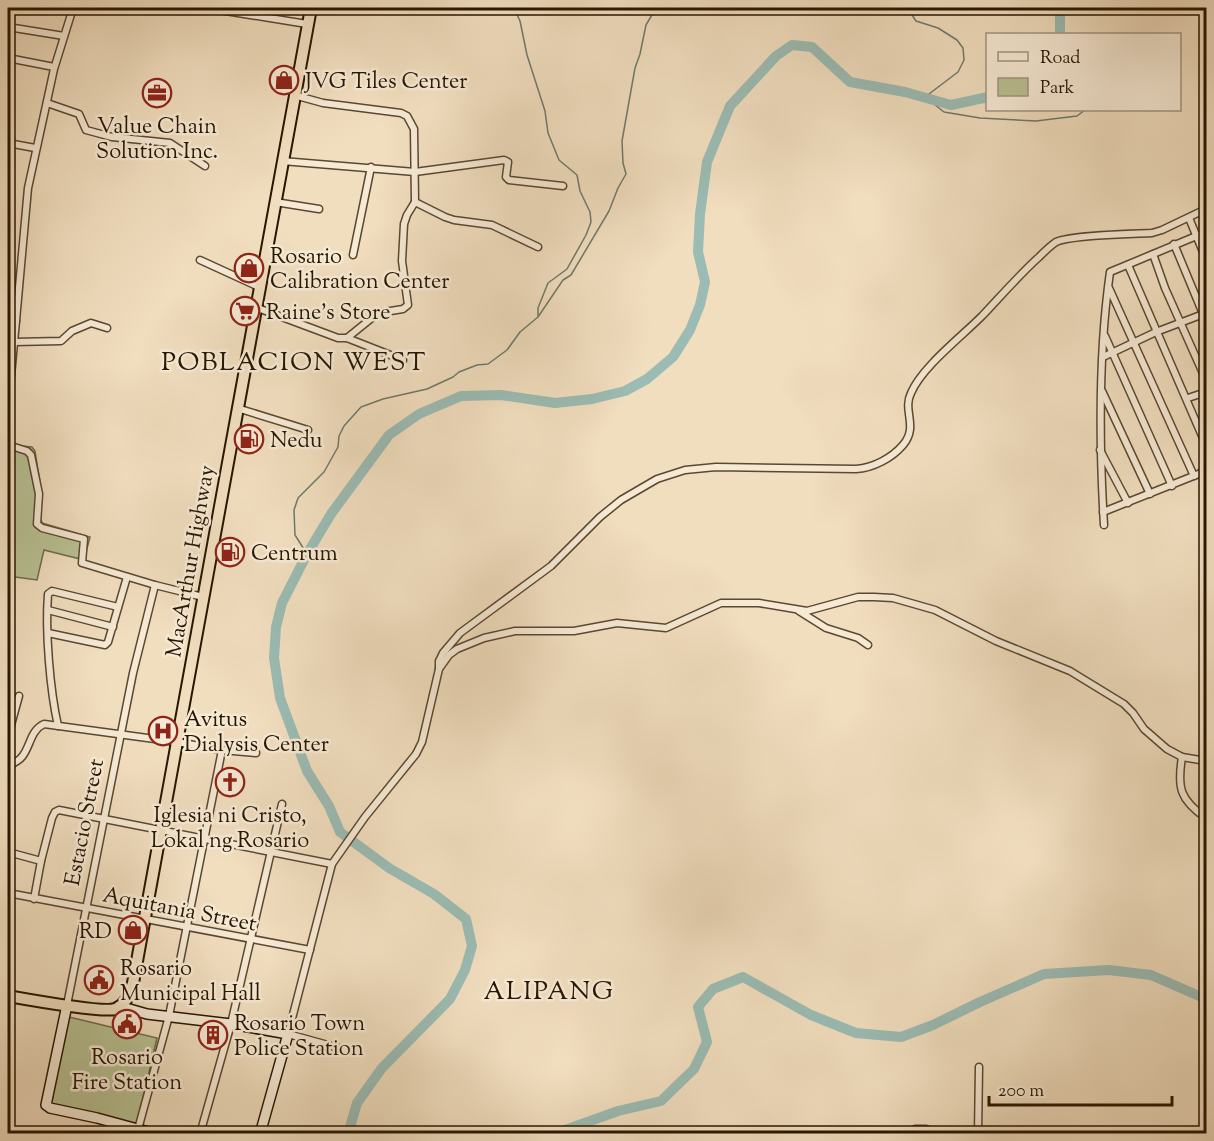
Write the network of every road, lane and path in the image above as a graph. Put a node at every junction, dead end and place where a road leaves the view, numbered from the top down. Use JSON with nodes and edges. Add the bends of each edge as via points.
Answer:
{"nodes":[{"id":1,"x":73,"y":8,"type":"edge"},
{"id":2,"x":207,"y":8,"type":"edge"},
{"id":3,"x":310,"y":8,"type":"edge"},
{"id":4,"x":307,"y":24,"type":"junction"},
{"id":5,"x":8,"y":27,"type":"edge"},
{"id":6,"x":64,"y":36,"type":"junction"},
{"id":7,"x":8,"y":58,"type":"edge"},
{"id":8,"x":54,"y":67,"type":"junction"},
{"id":9,"x":294,"y":95,"type":"junction"},
{"id":10,"x":47,"y":103,"type":"junction"},
{"id":11,"x":8,"y":143,"type":"edge"},
{"id":12,"x":35,"y":148,"type":"junction"},
{"id":13,"x":282,"y":161,"type":"junction"},
{"id":14,"x":205,"y":166,"type":"dead end"},
{"id":15,"x":371,"y":167,"type":"junction"},
{"id":16,"x":415,"y":172,"type":"junction"},
{"id":17,"x":563,"y":186,"type":"dead end"},
{"id":18,"x":415,"y":201,"type":"junction"},
{"id":19,"x":275,"y":202,"type":"junction"},
{"id":20,"x":319,"y":209,"type":"dead end"},
{"id":21,"x":1206,"y":209,"type":"edge"},
{"id":22,"x":1189,"y":218,"type":"junction"},
{"id":23,"x":1206,"y":231,"type":"edge"},
{"id":24,"x":1195,"y":236,"type":"junction"},
{"id":25,"x":1174,"y":244,"type":"junction"},
{"id":26,"x":538,"y":247,"type":"dead end"},
{"id":27,"x":1153,"y":254,"type":"junction"},
{"id":28,"x":352,"y":255,"type":"dead end"},
{"id":29,"x":1206,"y":259,"type":"edge"},
{"id":30,"x":200,"y":260,"type":"dead end"},
{"id":31,"x":1128,"y":265,"type":"junction"},
{"id":32,"x":1108,"y":286,"type":"junction"},
{"id":33,"x":259,"y":287,"type":"junction"},
{"id":34,"x":255,"y":308,"type":"junction"},
{"id":35,"x":1205,"y":313,"type":"edge"},
{"id":36,"x":8,"y":317,"type":"edge"},
{"id":37,"x":16,"y":321,"type":"junction"},
{"id":38,"x":1206,"y":321,"type":"edge"},
{"id":39,"x":1181,"y":322,"type":"junction"},
{"id":40,"x":107,"y":328,"type":"dead end"},
{"id":41,"x":1156,"y":332,"type":"junction"},
{"id":42,"x":1104,"y":333,"type":"junction"},
{"id":43,"x":347,"y":338,"type":"junction"},
{"id":44,"x":14,"y":342,"type":"junction"},
{"id":45,"x":1134,"y":344,"type":"junction"},
{"id":46,"x":1113,"y":352,"type":"junction"},
{"id":47,"x":1102,"y":357,"type":"junction"},
{"id":48,"x":403,"y":360,"type":"dead end"},
{"id":49,"x":1206,"y":380,"type":"edge"},
{"id":50,"x":1101,"y":390,"type":"junction"},
{"id":51,"x":1206,"y":392,"type":"edge"},
{"id":52,"x":1188,"y":398,"type":"junction"},
{"id":53,"x":237,"y":408,"type":"junction"},
{"id":54,"x":8,"y":409,"type":"edge"},
{"id":55,"x":308,"y":430,"type":"dead end"},
{"id":56,"x":8,"y":445,"type":"edge"},
{"id":57,"x":1206,"y":445,"type":"edge"},
{"id":58,"x":1099,"y":448,"type":"junction"},
{"id":59,"x":1206,"y":471,"type":"edge"},
{"id":60,"x":1194,"y":476,"type":"junction"},
{"id":61,"x":1172,"y":486,"type":"junction"},
{"id":62,"x":1150,"y":494,"type":"junction"},
{"id":63,"x":1128,"y":503,"type":"junction"},
{"id":64,"x":1103,"y":512,"type":"junction"},
{"id":65,"x":1104,"y":525,"type":"dead end"},
{"id":66,"x":127,"y":578,"type":"junction"},
{"id":67,"x":155,"y":585,"type":"junction"},
{"id":68,"x":203,"y":597,"type":"junction"},
{"id":69,"x":118,"y":607,"type":"junction"},
{"id":70,"x":48,"y":610,"type":"junction"},
{"id":71,"x":799,"y":610,"type":"junction"},
{"id":72,"x":113,"y":627,"type":"junction"},
{"id":73,"x":48,"y":633,"type":"junction"},
{"id":74,"x":868,"y":645,"type":"dead end"},
{"id":75,"x":439,"y":669,"type":"junction"},
{"id":76,"x":19,"y":696,"type":"dead end"},
{"id":77,"x":58,"y":726,"type":"junction"},
{"id":78,"x":120,"y":735,"type":"junction"},
{"id":79,"x":8,"y":736,"type":"edge"},
{"id":80,"x":177,"y":742,"type":"junction"},
{"id":81,"x":222,"y":750,"type":"junction"},
{"id":82,"x":256,"y":753,"type":"dead end"},
{"id":83,"x":1182,"y":757,"type":"junction"},
{"id":84,"x":1206,"y":761,"type":"edge"},
{"id":85,"x":8,"y":765,"type":"edge"},
{"id":86,"x":282,"y":804,"type":"dead end"},
{"id":87,"x":1206,"y":818,"type":"edge"},
{"id":88,"x":104,"y":819,"type":"junction"},
{"id":89,"x":162,"y":831,"type":"junction"},
{"id":90,"x":204,"y":838,"type":"junction"},
{"id":91,"x":271,"y":851,"type":"junction"},
{"id":92,"x":8,"y":852,"type":"edge"},
{"id":93,"x":40,"y":861,"type":"junction"},
{"id":94,"x":332,"y":864,"type":"junction"},
{"id":95,"x":8,"y":893,"type":"edge"},
{"id":96,"x":34,"y":899,"type":"junction"},
{"id":97,"x":86,"y":908,"type":"junction"},
{"id":98,"x":145,"y":920,"type":"junction"},
{"id":99,"x":187,"y":927,"type":"junction"},
{"id":100,"x":249,"y":939,"type":"junction"},
{"id":101,"x":310,"y":950,"type":"junction"},
{"id":102,"x":8,"y":996,"type":"edge"},
{"id":103,"x":67,"y":1005,"type":"junction"},
{"id":104,"x":120,"y":1006,"type":"junction"},
{"id":105,"x":169,"y":1016,"type":"junction"},
{"id":106,"x":231,"y":1024,"type":"junction"},
{"id":107,"x":288,"y":1035,"type":"junction"},
{"id":108,"x":346,"y":1050,"type":"dead end"},
{"id":109,"x":979,"y":1067,"type":"dead end"},
{"id":110,"x":138,"y":1131,"type":"edge"},
{"id":111,"x":156,"y":1134,"type":"edge"},
{"id":112,"x":200,"y":1134,"type":"edge"},
{"id":113,"x":260,"y":1134,"type":"edge"},
{"id":114,"x":911,"y":1134,"type":"edge"},
{"id":115,"x":942,"y":1134,"type":"edge"},
{"id":116,"x":978,"y":1134,"type":"edge"}],
"edges":[{"from":1,"to":6,"type":"street"},
{"from":2,"to":4,"type":"street"},
{"from":3,"to":4,"type":"highway","name":"MacArthur Highway"},
{"from":4,"to":9,"type":"highway","name":"MacArthur Highway"},
{"from":5,"to":6,"type":"street"},
{"from":6,"to":8,"type":"street"},
{"from":7,"to":8,"type":"street"},
{"from":8,"to":10,"type":"street"},
{"from":9,"to":13,"type":"highway","name":"MacArthur Highway"},
{"from":9,"to":16,"type":"street","via":[[407,116],[414,129]]},
{"from":10,"to":12,"type":"street"},
{"from":10,"to":14,"type":"street","via":[[79,114],[86,130],[170,143]]},
{"from":11,"to":12,"type":"street"},
{"from":12,"to":37,"type":"street"},
{"from":13,"to":15,"type":"street"},
{"from":13,"to":19,"type":"highway","name":"MacArthur Highway"},
{"from":15,"to":16,"type":"street"},
{"from":15,"to":28,"type":"street"},
{"from":16,"to":17,"type":"street","via":[[504,160],[508,162],[508,180]]},
{"from":16,"to":18,"type":"street"},
{"from":18,"to":26,"type":"street","via":[[454,220],[492,225]]},
{"from":18,"to":43,"type":"street","via":[[404,224],[402,261],[408,305],[378,313]]},
{"from":19,"to":20,"type":"street"},
{"from":19,"to":33,"type":"highway","name":"MacArthur Highway"},
{"from":21,"to":22,"type":"street"},
{"from":22,"to":24,"type":"street"},
{"from":22,"to":75,"type":"street","via":[[1152,233],[1070,238],[1054,243],[916,383],[909,400],[909,437],[895,453],[875,465],[866,469],[698,468],[673,473],[638,489],[600,517],[551,566],[460,633],[443,653]]},
{"from":23,"to":24,"type":"street"},
{"from":24,"to":25,"type":"street"},
{"from":24,"to":29,"type":"street"},
{"from":25,"to":27,"type":"street"},
{"from":25,"to":35,"type":"street"},
{"from":27,"to":31,"type":"street"},
{"from":27,"to":39,"type":"street"},
{"from":30,"to":33,"type":"street"},
{"from":31,"to":32,"type":"street","via":[[1110,272]]},
{"from":31,"to":41,"type":"street"},
{"from":32,"to":42,"type":"street"},
{"from":32,"to":45,"type":"street"},
{"from":33,"to":34,"type":"highway","name":"MacArthur Highway"},
{"from":34,"to":43,"type":"street"},
{"from":34,"to":53,"type":"highway","name":"MacArthur Highway"},
{"from":35,"to":38,"type":"street"},
{"from":35,"to":39,"type":"street"},
{"from":36,"to":37,"type":"street"},
{"from":37,"to":44,"type":"street"},
{"from":39,"to":41,"type":"street"},
{"from":39,"to":49,"type":"street"},
{"from":40,"to":44,"type":"street","via":[[91,323],[61,340]]},
{"from":41,"to":45,"type":"street"},
{"from":41,"to":52,"type":"street"},
{"from":42,"to":46,"type":"street"},
{"from":42,"to":47,"type":"street"},
{"from":43,"to":48,"type":"street"},
{"from":44,"to":54,"type":"street"},
{"from":45,"to":46,"type":"street"},
{"from":45,"to":60,"type":"street"},
{"from":46,"to":47,"type":"street"},
{"from":46,"to":61,"type":"street"},
{"from":47,"to":50,"type":"street"},
{"from":50,"to":58,"type":"street"},
{"from":50,"to":62,"type":"street"},
{"from":51,"to":52,"type":"street"},
{"from":52,"to":57,"type":"street"},
{"from":53,"to":55,"type":"street"},
{"from":53,"to":68,"type":"highway","name":"MacArthur Highway"},
{"from":56,"to":66,"type":"street","via":[[31,455],[39,494],[37,524],[84,539],[82,563]]},
{"from":58,"to":63,"type":"street"},
{"from":58,"to":64,"type":"street"},
{"from":59,"to":60,"type":"street"},
{"from":60,"to":61,"type":"street"},
{"from":61,"to":62,"type":"street"},
{"from":62,"to":63,"type":"street"},
{"from":63,"to":64,"type":"street"},
{"from":64,"to":65,"type":"street"},
{"from":66,"to":67,"type":"street"},
{"from":66,"to":69,"type":"street"},
{"from":67,"to":68,"type":"street"},
{"from":67,"to":78,"type":"street","name":"Estacio Street"},
{"from":68,"to":80,"type":"highway","name":"MacArthur Highway"},
{"from":69,"to":70,"type":"street","via":[[52,591],[47,596]]},
{"from":69,"to":72,"type":"street"},
{"from":70,"to":72,"type":"street"},
{"from":70,"to":73,"type":"street"},
{"from":71,"to":74,"type":"street","via":[[826,628]]},
{"from":71,"to":75,"type":"street","via":[[733,602],[712,606],[666,628],[617,623],[574,631],[501,633],[457,649]]},
{"from":71,"to":83,"type":"street","via":[[858,597],[893,598],[935,610],[996,641],[1070,671],[1116,697],[1153,739]]},
{"from":72,"to":73,"type":"street","via":[[104,646]]},
{"from":73,"to":77,"type":"street"},
{"from":75,"to":94,"type":"street","via":[[416,754]]},
{"from":76,"to":79,"type":"street"},
{"from":77,"to":78,"type":"street"},
{"from":77,"to":85,"type":"street","via":[[40,726],[22,758]]},
{"from":78,"to":80,"type":"street"},
{"from":78,"to":88,"type":"street","name":"Estacio Street"},
{"from":80,"to":81,"type":"street"},
{"from":80,"to":89,"type":"highway","name":"MacArthur Highway"},
{"from":81,"to":82,"type":"street"},
{"from":81,"to":90,"type":"street"},
{"from":83,"to":84,"type":"street"},
{"from":83,"to":87,"type":"street","via":[[1182,794]]},
{"from":86,"to":91,"type":"street"},
{"from":88,"to":89,"type":"street"},
{"from":88,"to":93,"type":"street","via":[[64,810],[55,812]]},
{"from":88,"to":97,"type":"street","name":"Estacio Street"},
{"from":89,"to":90,"type":"street"},
{"from":89,"to":98,"type":"highway","name":"MacArthur Highway"},
{"from":90,"to":91,"type":"street"},
{"from":90,"to":99,"type":"street"},
{"from":91,"to":94,"type":"street"},
{"from":91,"to":100,"type":"street"},
{"from":92,"to":93,"type":"street"},
{"from":93,"to":96,"type":"street"},
{"from":94,"to":101,"type":"street"},
{"from":95,"to":96,"type":"street","name":"Aquitania Street"},
{"from":96,"to":97,"type":"street","name":"Aquitania Street"},
{"from":97,"to":98,"type":"street","name":"Aquitania Street"},
{"from":97,"to":103,"type":"street","name":"Estacio Street"},
{"from":98,"to":99,"type":"street","name":"Aquitania Street"},
{"from":98,"to":104,"type":"highway","name":"MacArthur Highway","via":[[133,983]]},
{"from":99,"to":100,"type":"street","name":"Aquitania Street"},
{"from":99,"to":105,"type":"street"},
{"from":100,"to":101,"type":"street","name":"Aquitania Street"},
{"from":100,"to":106,"type":"street"},
{"from":101,"to":107,"type":"street"},
{"from":102,"to":103,"type":"highway"},
{"from":103,"to":104,"type":"highway","via":[[104,1010]]},
{"from":103,"to":110,"type":"main road","name":"Estacio Street","via":[[47,1107]]},
{"from":104,"to":105,"type":"main road"},
{"from":105,"to":106,"type":"main road"},
{"from":105,"to":110,"type":"street"},
{"from":106,"to":107,"type":"main road"},
{"from":106,"to":112,"type":"street"},
{"from":107,"to":108,"type":"street"},
{"from":107,"to":113,"type":"main road"},
{"from":109,"to":116,"type":"street"},
{"from":110,"to":111,"type":"main road"},
{"from":114,"to":115,"type":"street","via":[[915,1129],[926,1129]]}]}
